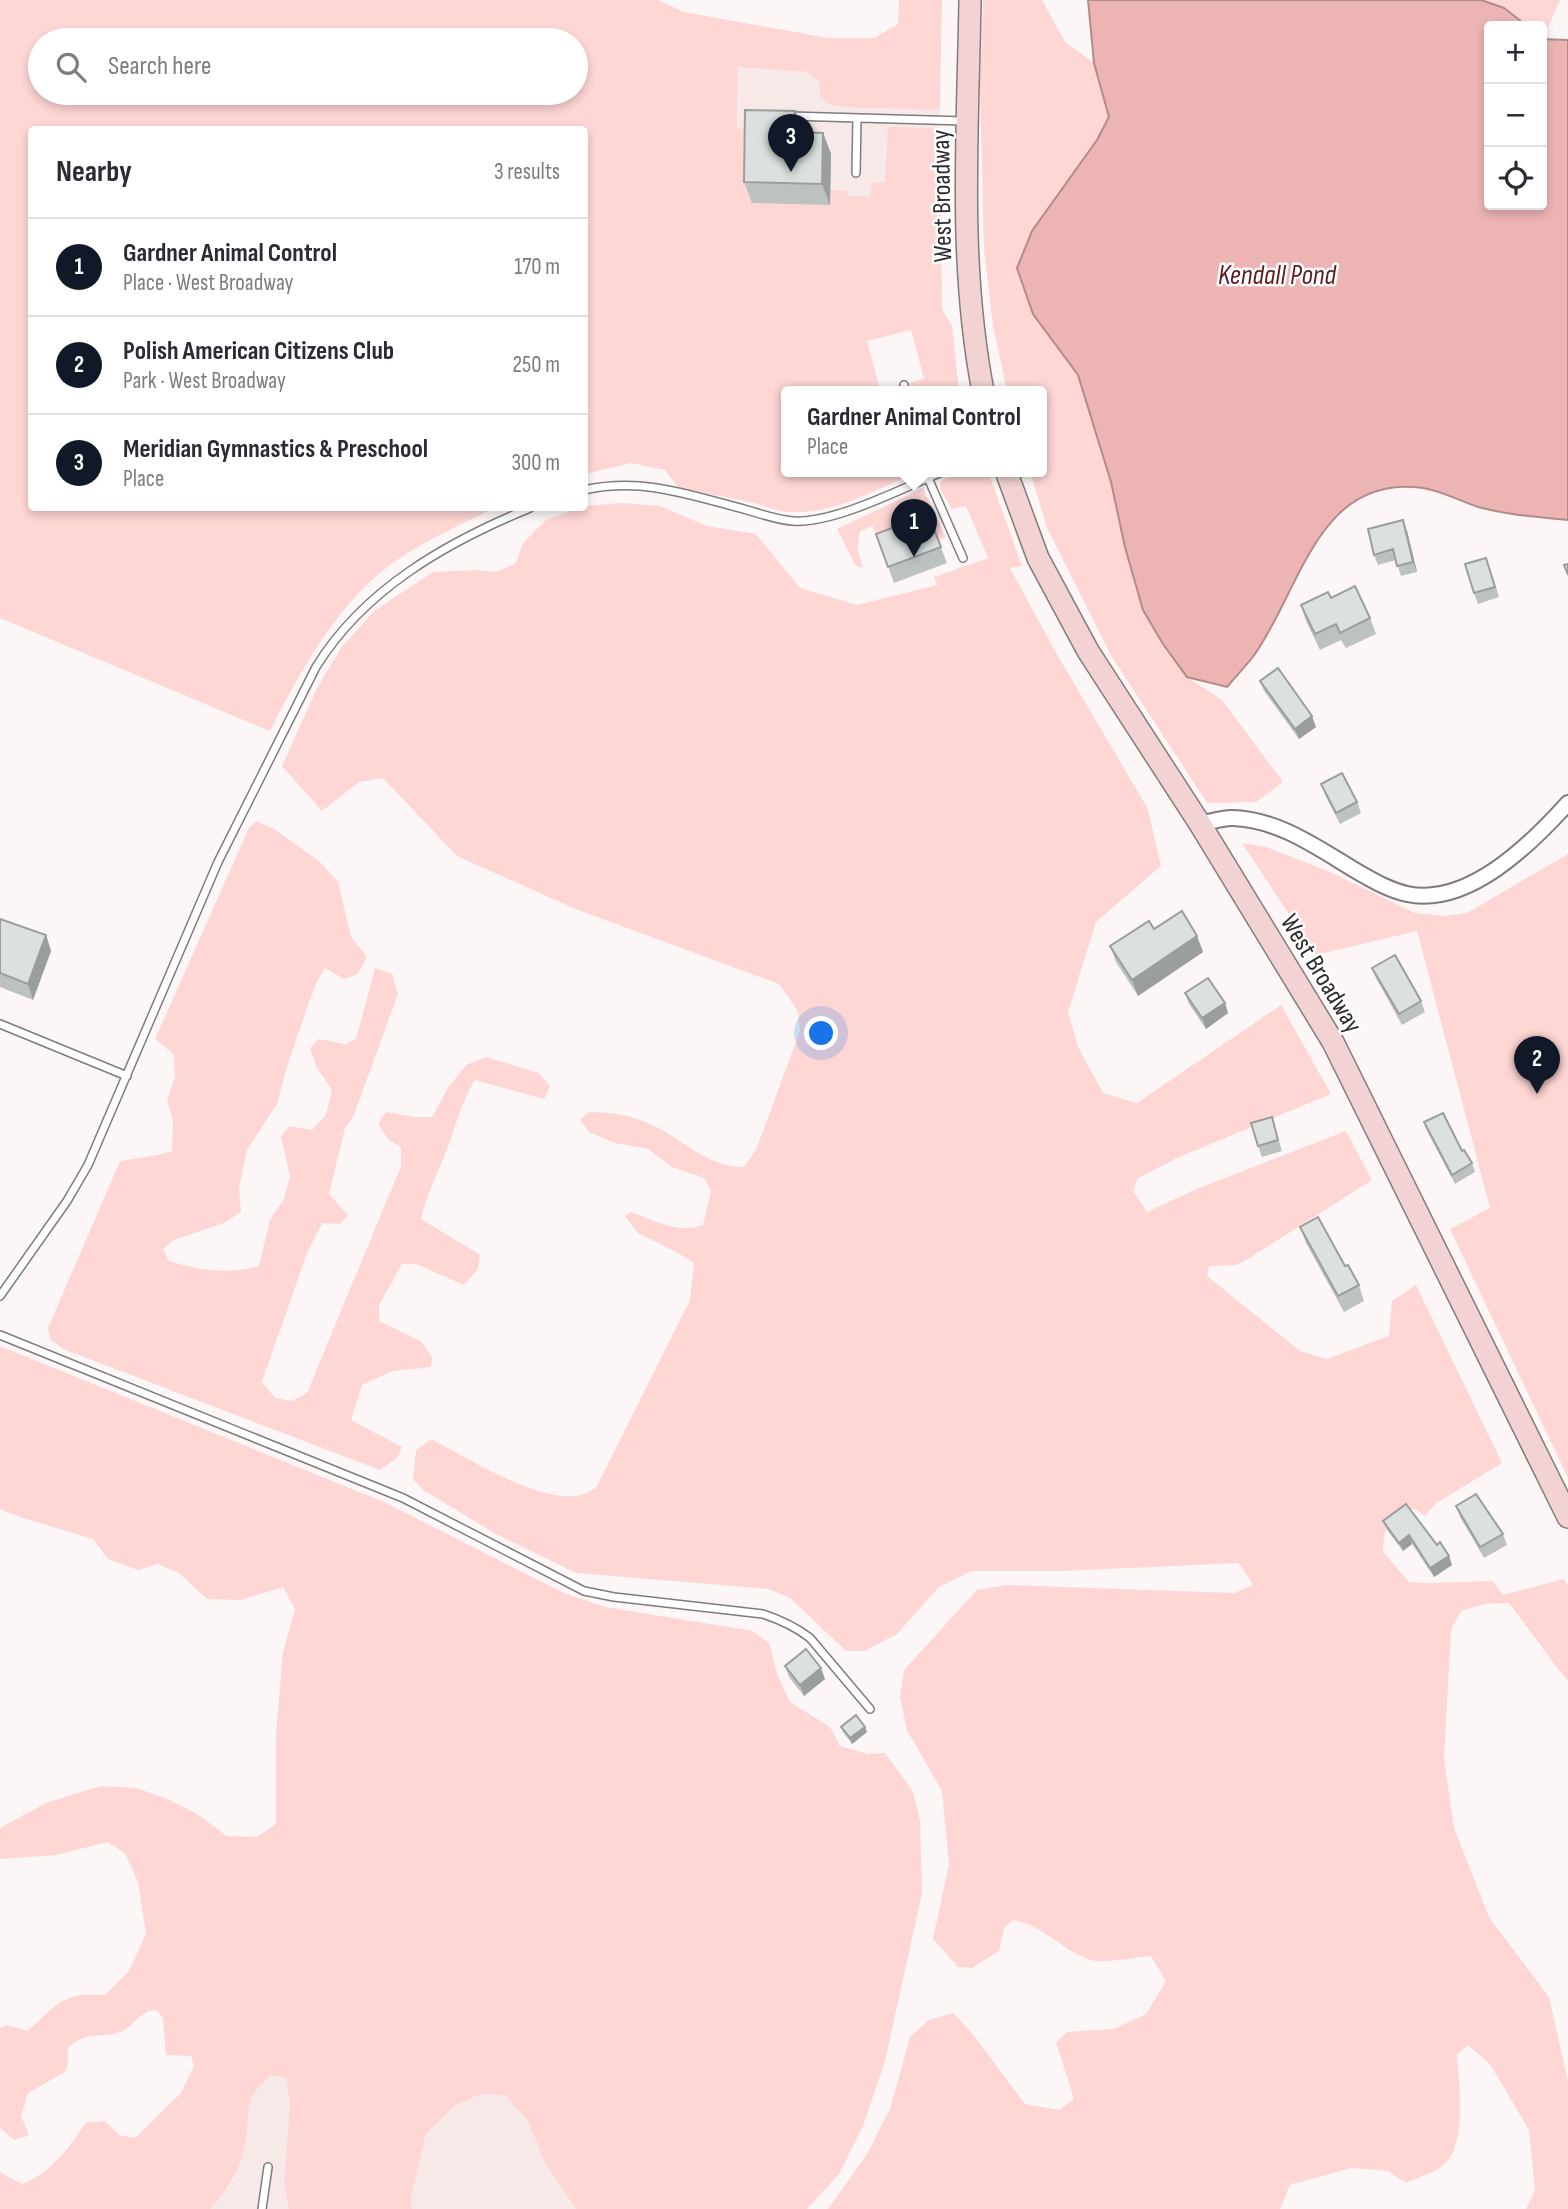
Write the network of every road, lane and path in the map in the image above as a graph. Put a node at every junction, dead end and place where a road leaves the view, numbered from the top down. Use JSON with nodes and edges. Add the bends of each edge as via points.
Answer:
{"nodes":[{"id":1,"x":970,"y":0,"type":"edge"},
{"id":2,"x":780,"y":116,"type":"edge"},
{"id":3,"x":857,"y":118,"type":"junction"},
{"id":4,"x":968,"y":121,"type":"junction"},
{"id":5,"x":856,"y":173,"type":"dead end"},
{"id":6,"x":982,"y":386,"type":"edge"},
{"id":7,"x":921,"y":477,"type":"edge"},
{"id":8,"x":927,"y":477,"type":"edge"},
{"id":9,"x":1008,"y":477,"type":"edge"},
{"id":10,"x":588,"y":489,"type":"edge"},
{"id":11,"x":524,"y":511,"type":"edge"},
{"id":12,"x":963,"y":558,"type":"dead end"},
{"id":13,"x":1568,"y":803,"type":"edge"},
{"id":14,"x":1200,"y":824,"type":"junction"},
{"id":15,"x":0,"y":1024,"type":"edge"},
{"id":16,"x":127,"y":1076,"type":"junction"},
{"id":17,"x":0,"y":1296,"type":"edge"},
{"id":18,"x":0,"y":1335,"type":"edge"},
{"id":19,"x":1568,"y":1517,"type":"edge"},
{"id":20,"x":870,"y":1709,"type":"dead end"},
{"id":21,"x":268,"y":2167,"type":"dead end"},
{"id":22,"x":262,"y":2209,"type":"edge"}],
"edges":[{"from":1,"to":4,"type":"main road","name":"West Broadway"},
{"from":2,"to":3,"type":"lane"},
{"from":3,"to":4,"type":"lane"},
{"from":3,"to":5,"type":"lane"},
{"from":4,"to":6,"type":"main road","name":"West Broadway","via":[[966,211],[972,327]]},
{"from":7,"to":10,"type":"lane","via":[[814,521],[792,521],[660,487],[629,484]]},
{"from":8,"to":12,"type":"lane"},
{"from":9,"to":14,"type":"main road","name":"West Broadway","via":[[1038,558],[1088,651]]},
{"from":11,"to":16,"type":"lane","via":[[429,558],[377,595],[332,641],[218,862]]},
{"from":13,"to":14,"type":"street","via":[[1537,837],[1499,867],[1460,888],[1432,895],[1409,895],[1382,886],[1271,825],[1229,818]]},
{"from":14,"to":19,"type":"main road","name":"West Broadway","via":[[1333,1042]]},
{"from":15,"to":16,"type":"lane"},
{"from":16,"to":17,"type":"lane","via":[[88,1165]]},
{"from":18,"to":20,"type":"lane","via":[[403,1498],[584,1591],[776,1618],[810,1639]]},
{"from":21,"to":22,"type":"lane"}]}
